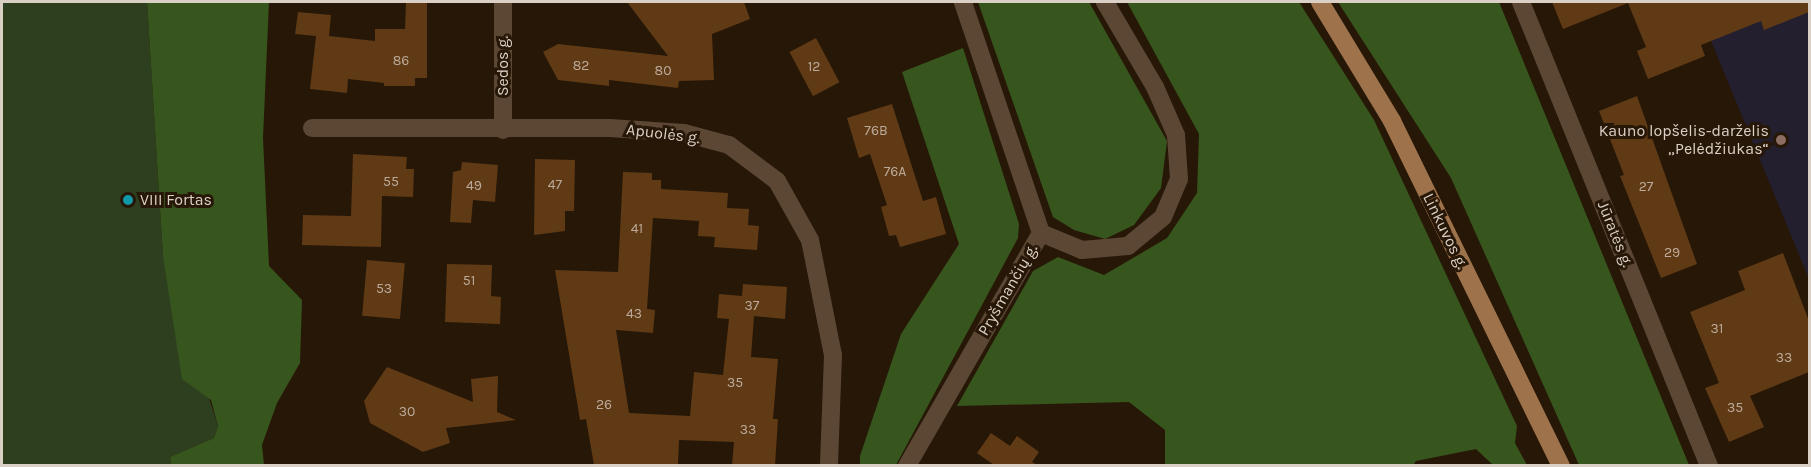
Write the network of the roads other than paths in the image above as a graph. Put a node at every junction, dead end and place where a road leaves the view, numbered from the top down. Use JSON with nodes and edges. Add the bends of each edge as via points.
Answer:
{"nodes":[{"id":1,"x":503,"y":2,"type":"edge"},
{"id":2,"x":963,"y":2,"type":"edge"},
{"id":3,"x":1105,"y":2,"type":"edge"},
{"id":4,"x":1320,"y":2,"type":"edge"},
{"id":5,"x":1521,"y":2,"type":"edge"},
{"id":6,"x":312,"y":128,"type":"dead end"},
{"id":7,"x":503,"y":130,"type":"junction"},
{"id":8,"x":1041,"y":233,"type":"junction"},
{"id":9,"x":829,"y":465,"type":"edge"},
{"id":10,"x":908,"y":465,"type":"edge"},
{"id":11,"x":1561,"y":465,"type":"edge"},
{"id":12,"x":1709,"y":465,"type":"edge"}],
"edges":[{"from":1,"to":7,"type":"street","name":"Sedos g."},
{"from":2,"to":8,"type":"street","name":"Pryšmančių g."},
{"from":3,"to":8,"type":"street","via":[[1155,87],[1176,135],[1179,179],[1162,217],[1128,246],[1082,250]]},
{"from":4,"to":11,"type":"main road","name":"Linkuvos g.","via":[[1392,121]]},
{"from":5,"to":12,"type":"street","name":"Jūratės g."},
{"from":6,"to":7,"type":"street","name":"Apuolės g."},
{"from":7,"to":9,"type":"street","name":"Apuolės g.","via":[[684,133],[729,145],[777,181],[810,240],[833,355]]},
{"from":8,"to":10,"type":"street","name":"Pryšmančių g."}]}
